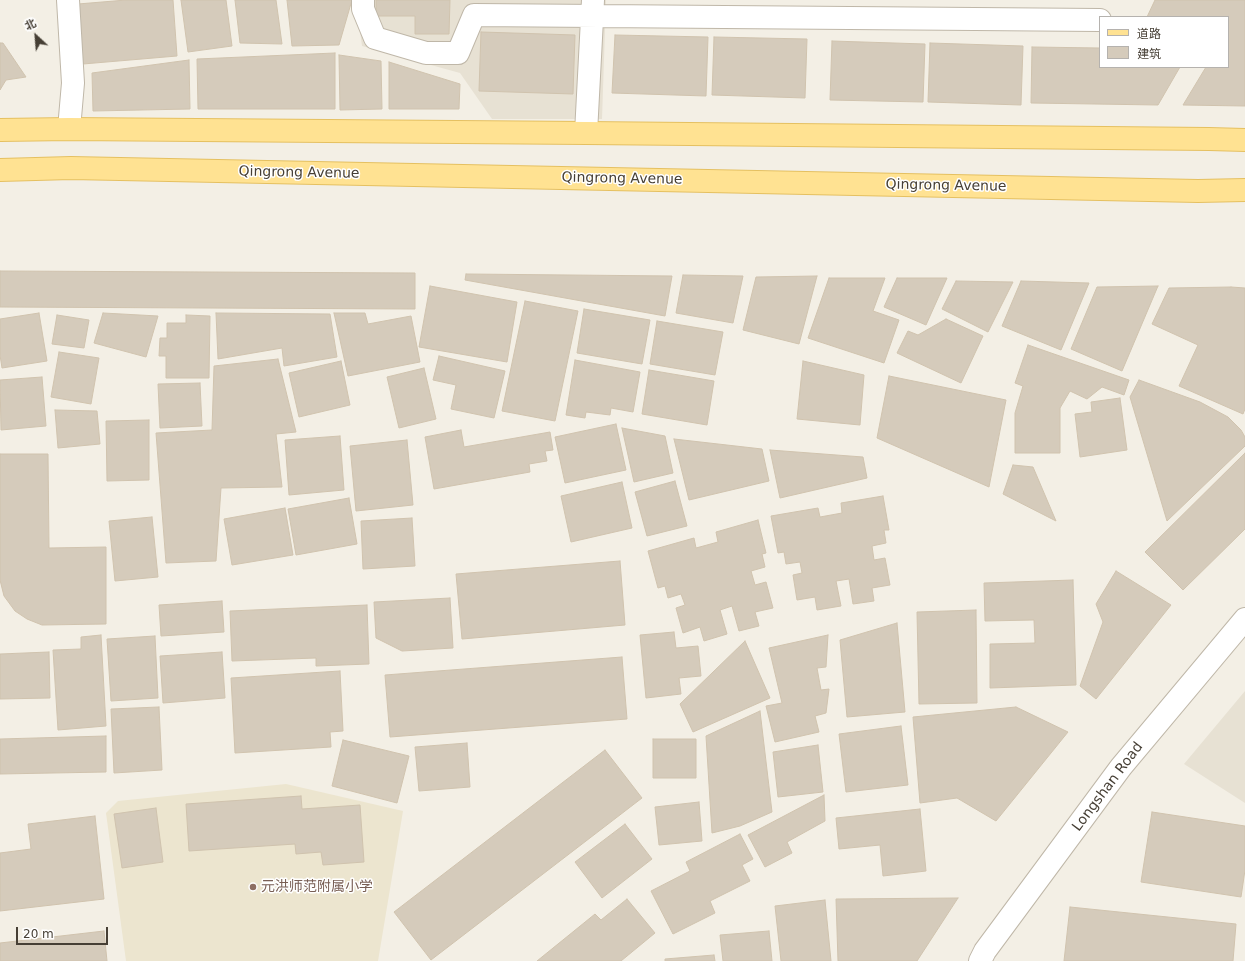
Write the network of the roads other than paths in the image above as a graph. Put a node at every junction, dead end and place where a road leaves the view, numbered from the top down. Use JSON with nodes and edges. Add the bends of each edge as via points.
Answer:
{"nodes":[{"id":1,"x":68,"y":0,"type":"edge"},
{"id":2,"x":363,"y":0,"type":"edge"},
{"id":3,"x":593,"y":8,"type":"edge"},
{"id":4,"x":1099,"y":20,"type":"edge"},
{"id":5,"x":0,"y":130,"type":"edge"},
{"id":6,"x":69,"y":130,"type":"junction"},
{"id":7,"x":586,"y":133,"type":"junction"},
{"id":8,"x":1245,"y":140,"type":"edge"},
{"id":9,"x":0,"y":170,"type":"edge"},
{"id":10,"x":1245,"y":190,"type":"edge"},
{"id":11,"x":1245,"y":619,"type":"edge"},
{"id":12,"x":988,"y":958,"type":"edge"}],
"edges":[{"from":1,"to":6,"type":"street","via":[[73,83]]},
{"from":2,"to":3,"type":"street","via":[[363,9],[375,38],[426,53],[458,53],[474,15]]},
{"from":3,"to":4,"type":"street"},
{"from":3,"to":7,"type":"street"},
{"from":5,"to":6,"type":"main road"},
{"from":6,"to":7,"type":"main road"},
{"from":7,"to":8,"type":"main road"},
{"from":9,"to":10,"type":"main road","name":"Qingrong Avenue","via":[[79,168]]},
{"from":11,"to":12,"type":"street","name":"Longshan Road","via":[[1121,767]]}]}
